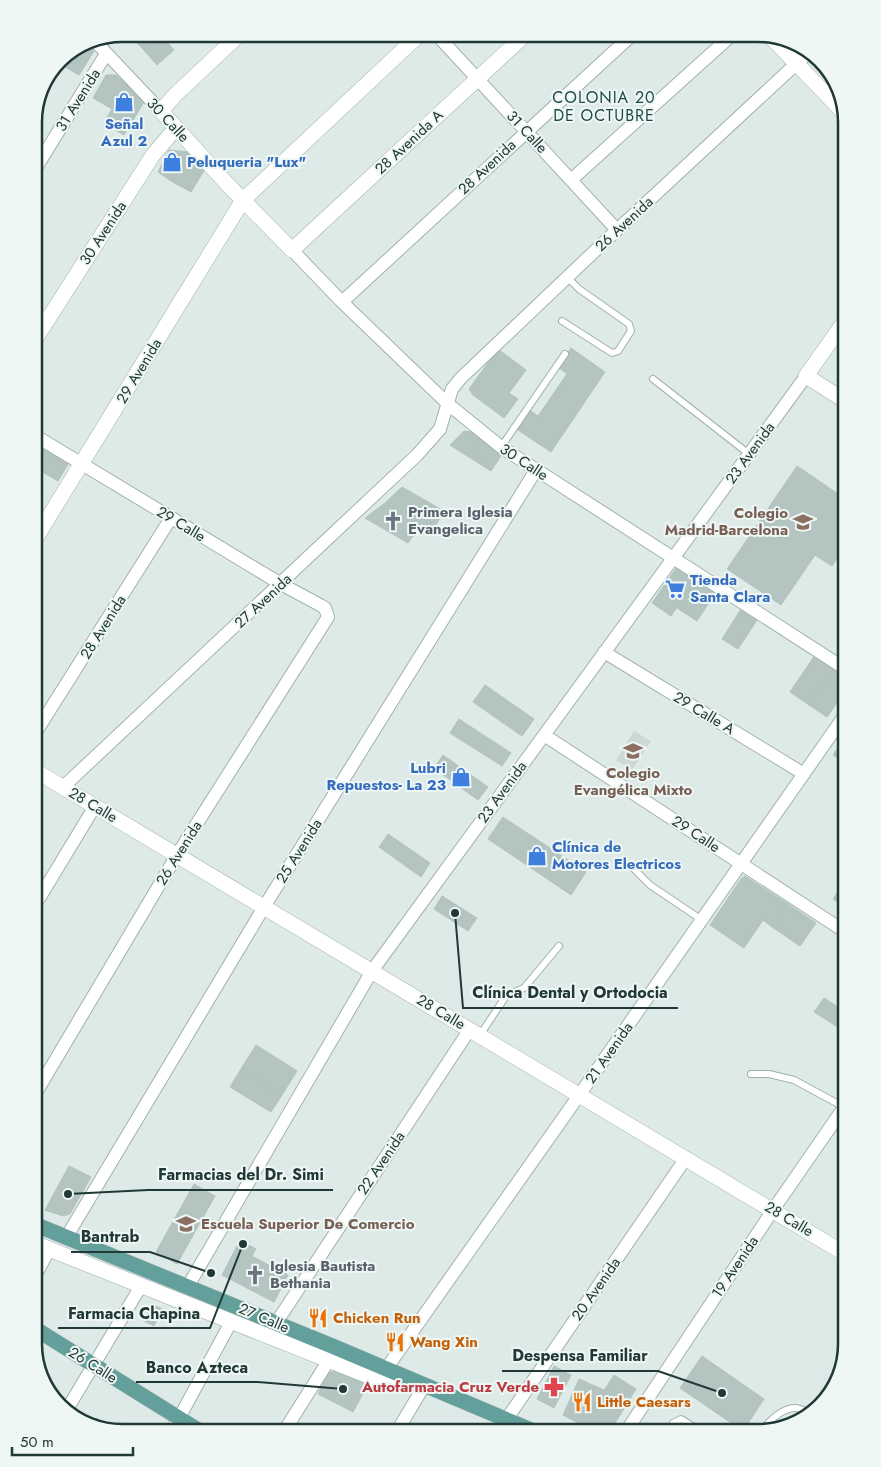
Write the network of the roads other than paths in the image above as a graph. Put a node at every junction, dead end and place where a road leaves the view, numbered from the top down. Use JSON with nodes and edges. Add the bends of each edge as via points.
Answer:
{"nodes":[{"id":1,"x":230,"y":43,"type":"edge"},
{"id":2,"x":410,"y":43,"type":"edge"},
{"id":3,"x":444,"y":43,"type":"edge"},
{"id":4,"x":516,"y":43,"type":"edge"},
{"id":5,"x":623,"y":43,"type":"edge"},
{"id":6,"x":723,"y":43,"type":"edge"},
{"id":7,"x":99,"y":46,"type":"edge"},
{"id":8,"x":780,"y":46,"type":"edge"},
{"id":9,"x":106,"y":54,"type":"junction"},
{"id":10,"x":804,"y":57,"type":"edge"},
{"id":11,"x":797,"y":63,"type":"junction"},
{"id":12,"x":477,"y":78,"type":"junction"},
{"id":13,"x":837,"y":105,"type":"edge"},
{"id":14,"x":161,"y":111,"type":"junction"},
{"id":15,"x":176,"y":128,"type":"junction"},
{"id":16,"x":526,"y":132,"type":"junction"},
{"id":17,"x":43,"y":156,"type":"edge"},
{"id":18,"x":571,"y":180,"type":"junction"},
{"id":19,"x":247,"y":196,"type":"junction"},
{"id":20,"x":618,"y":230,"type":"junction"},
{"id":21,"x":292,"y":250,"type":"junction"},
{"id":22,"x":567,"y":277,"type":"junction"},
{"id":23,"x":342,"y":302,"type":"junction"},
{"id":24,"x":562,"y":321,"type":"dead end"},
{"id":25,"x":43,"y":327,"type":"edge"},
{"id":26,"x":838,"y":331,"type":"edge"},
{"id":27,"x":565,"y":354,"type":"dead end"},
{"id":28,"x":806,"y":376,"type":"junction"},
{"id":29,"x":653,"y":379,"type":"dead end"},
{"id":30,"x":838,"y":396,"type":"edge"},
{"id":31,"x":448,"y":404,"type":"junction"},
{"id":32,"x":43,"y":440,"type":"edge"},
{"id":33,"x":501,"y":447,"type":"junction"},
{"id":34,"x":749,"y":454,"type":"junction"},
{"id":35,"x":82,"y":464,"type":"junction"},
{"id":36,"x":536,"y":470,"type":"junction"},
{"id":37,"x":171,"y":518,"type":"junction"},
{"id":38,"x":43,"y":527,"type":"edge"},
{"id":39,"x":673,"y":558,"type":"junction"},
{"id":40,"x":281,"y":584,"type":"junction"},
{"id":41,"x":328,"y":612,"type":"joint"},
{"id":42,"x":604,"y":652,"type":"junction"},
{"id":43,"x":838,"y":664,"type":"edge"},
{"id":44,"x":43,"y":721,"type":"edge"},
{"id":45,"x":838,"y":725,"type":"edge"},
{"id":46,"x":544,"y":735,"type":"junction"},
{"id":47,"x":804,"y":774,"type":"junction"},
{"id":48,"x":43,"y":776,"type":"edge"},
{"id":49,"x":63,"y":788,"type":"junction"},
{"id":50,"x":95,"y":806,"type":"junction"},
{"id":51,"x":177,"y":855,"type":"junction"},
{"id":52,"x":741,"y":864,"type":"junction"},
{"id":53,"x":634,"y":868,"type":"dead end"},
{"id":54,"x":43,"y":892,"type":"edge"},
{"id":55,"x":264,"y":907,"type":"junction"},
{"id":56,"x":702,"y":920,"type":"junction"},
{"id":57,"x":838,"y":928,"type":"edge"},
{"id":58,"x":558,"y":946,"type":"dead end"},
{"id":59,"x":372,"y":971,"type":"junction"},
{"id":60,"x":475,"y":1032,"type":"junction"},
{"id":61,"x":751,"y":1074,"type":"dead end"},
{"id":62,"x":43,"y":1081,"type":"edge"},
{"id":63,"x":580,"y":1094,"type":"junction"},
{"id":64,"x":838,"y":1101,"type":"edge"},
{"id":65,"x":838,"y":1117,"type":"edge"},
{"id":66,"x":686,"y":1158,"type":"junction"},
{"id":67,"x":773,"y":1210,"type":"junction"},
{"id":68,"x":43,"y":1227,"type":"edge"},
{"id":69,"x":66,"y":1236,"type":"junction"},
{"id":70,"x":43,"y":1247,"type":"edge"},
{"id":71,"x":49,"y":1250,"type":"junction"},
{"id":72,"x":838,"y":1250,"type":"edge"},
{"id":73,"x":43,"y":1261,"type":"edge"},
{"id":74,"x":141,"y":1286,"type":"junction"},
{"id":75,"x":188,"y":1286,"type":"junction"},
{"id":76,"x":231,"y":1322,"type":"junction"},
{"id":77,"x":276,"y":1323,"type":"junction"},
{"id":78,"x":43,"y":1334,"type":"edge"},
{"id":79,"x":329,"y":1360,"type":"junction"},
{"id":80,"x":94,"y":1366,"type":"junction"},
{"id":81,"x":386,"y":1369,"type":"junction"},
{"id":82,"x":418,"y":1383,"type":"junction"},
{"id":83,"x":70,"y":1404,"type":"edge"},
{"id":84,"x":803,"y":1411,"type":"edge"},
{"id":85,"x":180,"y":1419,"type":"junction"},
{"id":86,"x":177,"y":1424,"type":"edge"},
{"id":87,"x":188,"y":1424,"type":"edge"},
{"id":88,"x":289,"y":1424,"type":"edge"},
{"id":89,"x":400,"y":1424,"type":"edge"},
{"id":90,"x":508,"y":1424,"type":"edge"},
{"id":91,"x":513,"y":1424,"type":"edge"},
{"id":92,"x":631,"y":1424,"type":"edge"},
{"id":93,"x":672,"y":1424,"type":"edge"},
{"id":94,"x":689,"y":1424,"type":"edge"},
{"id":95,"x":768,"y":1424,"type":"edge"}],
"edges":[{"from":1,"to":14,"type":"street"},
{"from":2,"to":19,"type":"street"},
{"from":3,"to":12,"type":"street","name":"31 Calle"},
{"from":4,"to":12,"type":"street","name":"28 Avenida A"},
{"from":5,"to":16,"type":"street","name":"28 Avenida"},
{"from":6,"to":18,"type":"street"},
{"from":7,"to":9,"type":"street","name":"30 Calle"},
{"from":8,"to":11,"type":"street"},
{"from":9,"to":14,"type":"street","name":"30 Calle"},
{"from":9,"to":17,"type":"street","name":"31 Avenida"},
{"from":10,"to":11,"type":"street","name":"26 Avenida"},
{"from":11,"to":13,"type":"street"},
{"from":11,"to":20,"type":"street","name":"26 Avenida"},
{"from":12,"to":16,"type":"street","name":"31 Calle"},
{"from":12,"to":21,"type":"street","name":"28 Avenida A"},
{"from":14,"to":15,"type":"street","name":"30 Calle"},
{"from":15,"to":19,"type":"street","name":"30 Calle"},
{"from":15,"to":25,"type":"street","name":"30 Avenida","via":[[153,155]]},
{"from":16,"to":18,"type":"street","name":"31 Calle"},
{"from":16,"to":23,"type":"street","name":"28 Avenida"},
{"from":18,"to":20,"type":"street","name":"31 Calle"},
{"from":19,"to":21,"type":"street","name":"30 Calle"},
{"from":19,"to":35,"type":"street","name":"29 Avenida"},
{"from":20,"to":22,"type":"street","name":"26 Avenida"},
{"from":21,"to":23,"type":"street","name":"30 Calle"},
{"from":22,"to":24,"type":"lane","via":[[629,324],[631,331],[618,351],[612,353]]},
{"from":22,"to":31,"type":"street","name":"26 Avenida","via":[[461,378],[452,389]]},
{"from":23,"to":31,"type":"street","name":"30 Calle"},
{"from":26,"to":28,"type":"street","name":"23 Avenida"},
{"from":27,"to":33,"type":"lane"},
{"from":28,"to":30,"type":"street"},
{"from":28,"to":34,"type":"street","name":"23 Avenida"},
{"from":29,"to":34,"type":"lane"},
{"from":31,"to":33,"type":"street","name":"30 Calle"},
{"from":31,"to":40,"type":"street","name":"27 Avenida","via":[[440,429],[432,440]]},
{"from":32,"to":35,"type":"street","name":"29 Calle"},
{"from":33,"to":36,"type":"street","name":"30 Calle"},
{"from":34,"to":39,"type":"street","name":"23 Avenida"},
{"from":35,"to":37,"type":"street","name":"29 Calle"},
{"from":35,"to":38,"type":"street","name":"29 Avenida"},
{"from":36,"to":39,"type":"street","name":"30 Calle"},
{"from":36,"to":55,"type":"street","name":"25 Avenida"},
{"from":37,"to":40,"type":"street","name":"29 Calle"},
{"from":37,"to":44,"type":"street","name":"28 Avenida"},
{"from":39,"to":42,"type":"street","name":"23 Avenida"},
{"from":39,"to":43,"type":"street","name":"30 Calle"},
{"from":40,"to":41,"type":"street","name":"29 Calle"},
{"from":40,"to":49,"type":"street","name":"27 Avenida"},
{"from":41,"to":51,"type":"street","name":"26 Avenida","via":[[327,622]]},
{"from":42,"to":46,"type":"street","name":"23 Avenida"},
{"from":42,"to":47,"type":"street","name":"29 Calle A"},
{"from":45,"to":47,"type":"street","name":"21 Avenida"},
{"from":46,"to":52,"type":"street","name":"29 Calle"},
{"from":46,"to":59,"type":"street","name":"23 Avenida"},
{"from":47,"to":52,"type":"street","name":"21 Avenida"},
{"from":48,"to":49,"type":"street","name":"28 Calle"},
{"from":49,"to":50,"type":"street","name":"28 Calle"},
{"from":50,"to":51,"type":"street","name":"28 Calle"},
{"from":50,"to":54,"type":"street"},
{"from":51,"to":55,"type":"street","name":"28 Calle"},
{"from":51,"to":62,"type":"street","name":"26 Avenida"},
{"from":52,"to":56,"type":"street","name":"21 Avenida"},
{"from":52,"to":57,"type":"street","name":"29 Calle"},
{"from":53,"to":56,"type":"lane","via":[[650,885]]},
{"from":55,"to":59,"type":"street","name":"28 Calle"},
{"from":55,"to":69,"type":"street","name":"25 Avenida"},
{"from":56,"to":63,"type":"street","name":"21 Avenida"},
{"from":58,"to":60,"type":"lane","via":[[524,988],[506,996]]},
{"from":59,"to":60,"type":"street","name":"28 Calle"},
{"from":59,"to":75,"type":"street","name":"23 Avenida"},
{"from":60,"to":63,"type":"street","name":"28 Calle"},
{"from":60,"to":77,"type":"street","name":"22 Avenida"},
{"from":61,"to":64,"type":"lane","via":[[794,1080]]},
{"from":63,"to":66,"type":"street","name":"28 Calle"},
{"from":63,"to":81,"type":"street","name":"21 Avenida"},
{"from":65,"to":67,"type":"street","name":"19 Avenida"},
{"from":66,"to":67,"type":"street","name":"28 Calle"},
{"from":66,"to":91,"type":"street","name":"20 Avenida"},
{"from":67,"to":72,"type":"street","name":"28 Calle"},
{"from":67,"to":92,"type":"street","name":"19 Avenida"},
{"from":68,"to":69,"type":"main road","name":"27 Calle"},
{"from":69,"to":75,"type":"main road","name":"27 Calle"},
{"from":70,"to":71,"type":"street","name":"27 Calle"},
{"from":71,"to":73,"type":"street"},
{"from":71,"to":74,"type":"street","name":"27 Calle"},
{"from":74,"to":76,"type":"street","name":"27 Calle"},
{"from":74,"to":80,"type":"street"},
{"from":75,"to":77,"type":"main road","name":"27 Calle"},
{"from":76,"to":79,"type":"street","name":"27 Calle"},
{"from":76,"to":85,"type":"street"},
{"from":77,"to":81,"type":"main road","name":"27 Calle"},
{"from":78,"to":80,"type":"main road","name":"26 Calle"},
{"from":79,"to":82,"type":"street","name":"27 Calle","via":[[376,1379]]},
{"from":79,"to":88,"type":"street"},
{"from":80,"to":83,"type":"street"},
{"from":80,"to":85,"type":"main road","name":"26 Calle"},
{"from":81,"to":82,"type":"main road","name":"27 Calle"},
{"from":82,"to":89,"type":"street"},
{"from":82,"to":90,"type":"main road","name":"27 Calle"},
{"from":84,"to":95,"type":"lane","via":[[786,1409]]},
{"from":85,"to":86,"type":"street"},
{"from":85,"to":87,"type":"main road","name":"26 Calle"},
{"from":93,"to":94,"type":"lane","via":[[681,1419]]}]}
